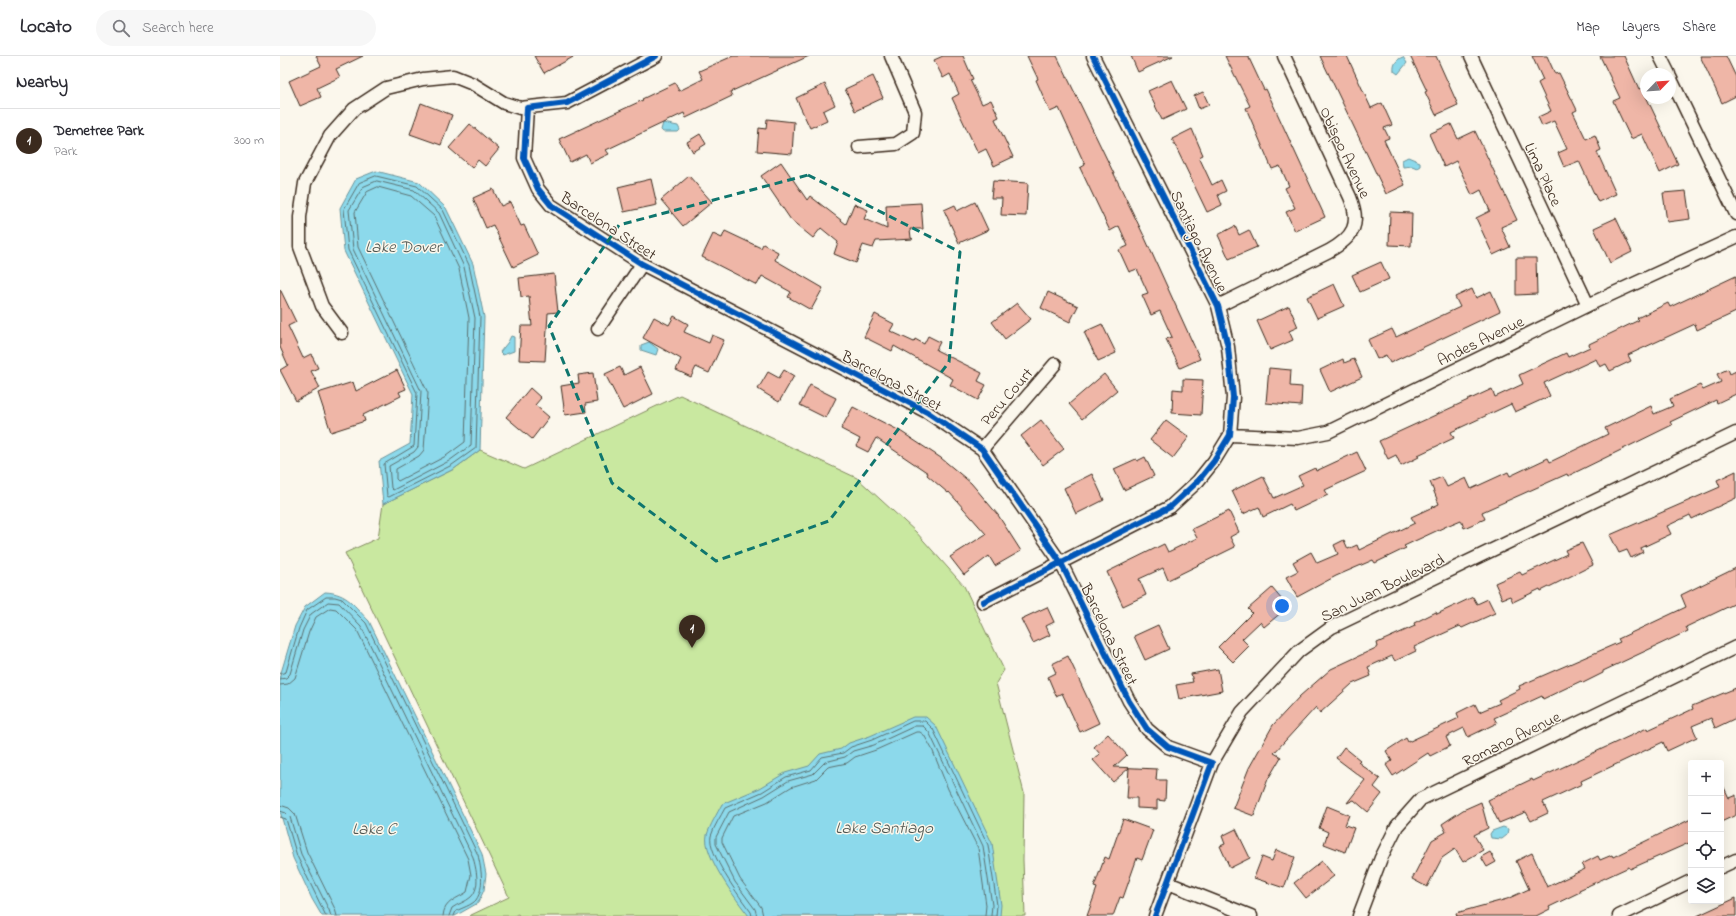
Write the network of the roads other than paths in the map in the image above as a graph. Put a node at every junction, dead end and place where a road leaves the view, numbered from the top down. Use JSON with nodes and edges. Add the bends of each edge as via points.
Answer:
{"nodes":[{"id":1,"x":656,"y":56,"type":"edge"},
{"id":2,"x":891,"y":56,"type":"edge"},
{"id":3,"x":1094,"y":56,"type":"edge"},
{"id":4,"x":1284,"y":56,"type":"edge"},
{"id":5,"x":1471,"y":56,"type":"edge"},
{"id":6,"x":1660,"y":56,"type":"edge"},
{"id":7,"x":1666,"y":68,"type":"edge"},
{"id":8,"x":1676,"y":90,"type":"edge"},
{"id":9,"x":527,"y":108,"type":"junction"},
{"id":10,"x":859,"y":147,"type":"dead end"},
{"id":11,"x":1736,"y":214,"type":"edge"},
{"id":12,"x":1736,"y":237,"type":"edge"},
{"id":13,"x":642,"y":264,"type":"junction"},
{"id":14,"x":1588,"y":305,"type":"junction"},
{"id":15,"x":1218,"y":306,"type":"junction"},
{"id":16,"x":598,"y":329,"type":"dead end"},
{"id":17,"x":342,"y":333,"type":"dead end"},
{"id":18,"x":1055,"y":364,"type":"dead end"},
{"id":19,"x":1736,"y":433,"type":"edge"},
{"id":20,"x":1230,"y":435,"type":"junction"},
{"id":21,"x":982,"y":449,"type":"junction"},
{"id":22,"x":1061,"y":563,"type":"junction"},
{"id":23,"x":983,"y":602,"type":"dead end"},
{"id":24,"x":1736,"y":647,"type":"edge"},
{"id":25,"x":1212,"y":763,"type":"junction"},
{"id":26,"x":1736,"y":860,"type":"edge"},
{"id":27,"x":1724,"y":866,"type":"edge"},
{"id":28,"x":1688,"y":882,"type":"edge"},
{"id":29,"x":1168,"y":883,"type":"junction"},
{"id":30,"x":1155,"y":916,"type":"edge"},
{"id":31,"x":1251,"y":916,"type":"edge"},
{"id":32,"x":1359,"y":916,"type":"edge"},
{"id":33,"x":1619,"y":916,"type":"edge"}],
"edges":[{"from":1,"to":9,"type":"street","via":[[567,103]]},
{"from":2,"to":10,"type":"street","via":[[915,112],[913,133],[896,144]]},
{"from":3,"to":15,"type":"street","name":"Santiago Avenue"},
{"from":4,"to":15,"type":"street","name":"Obispo Avenue","via":[[1356,211],[1353,230],[1344,243]]},
{"from":5,"to":14,"type":"street","name":"Lima Place"},
{"from":6,"to":7,"type":"street"},
{"from":8,"to":11,"type":"street"},
{"from":9,"to":13,"type":"street","name":"Barcelona Street","via":[[524,158],[538,189],[551,205]]},
{"from":9,"to":17,"type":"street","via":[[504,103],[473,84],[453,76],[423,79],[386,88],[354,109],[330,136],[305,182],[300,217],[300,247],[322,306]]},
{"from":12,"to":14,"type":"street","name":"Andes Avenue"},
{"from":13,"to":16,"type":"street"},
{"from":13,"to":21,"type":"street","name":"Barcelona Street","via":[[927,412]]},
{"from":14,"to":20,"type":"street","name":"Andes Avenue","via":[[1328,432],[1298,438]]},
{"from":15,"to":20,"type":"street","name":"Santiago Avenue","via":[[1228,347],[1234,397]]},
{"from":18,"to":21,"type":"street","name":"Peru Court"},
{"from":19,"to":25,"type":"street","name":"San Juan Boulevard","via":[[1332,627],[1280,668],[1242,712]]},
{"from":20,"to":22,"type":"street","name":"Santiago Avenue","via":[[1198,481],[1170,507]]},
{"from":21,"to":22,"type":"street","name":"Barcelona Street"},
{"from":22,"to":23,"type":"street","name":"Santiago Avenue"},
{"from":22,"to":25,"type":"street","name":"Barcelona Street","via":[[1129,701],[1147,729],[1168,747]]},
{"from":24,"to":32,"type":"street","name":"Romano Avenue","via":[[1421,799],[1397,826],[1381,858]]},
{"from":25,"to":29,"type":"street","name":"San Juan Boulevard"},
{"from":26,"to":27,"type":"street"},
{"from":28,"to":33,"type":"street"},
{"from":29,"to":30,"type":"street","name":"San Juan Boulevard"},
{"from":29,"to":31,"type":"street"}]}
